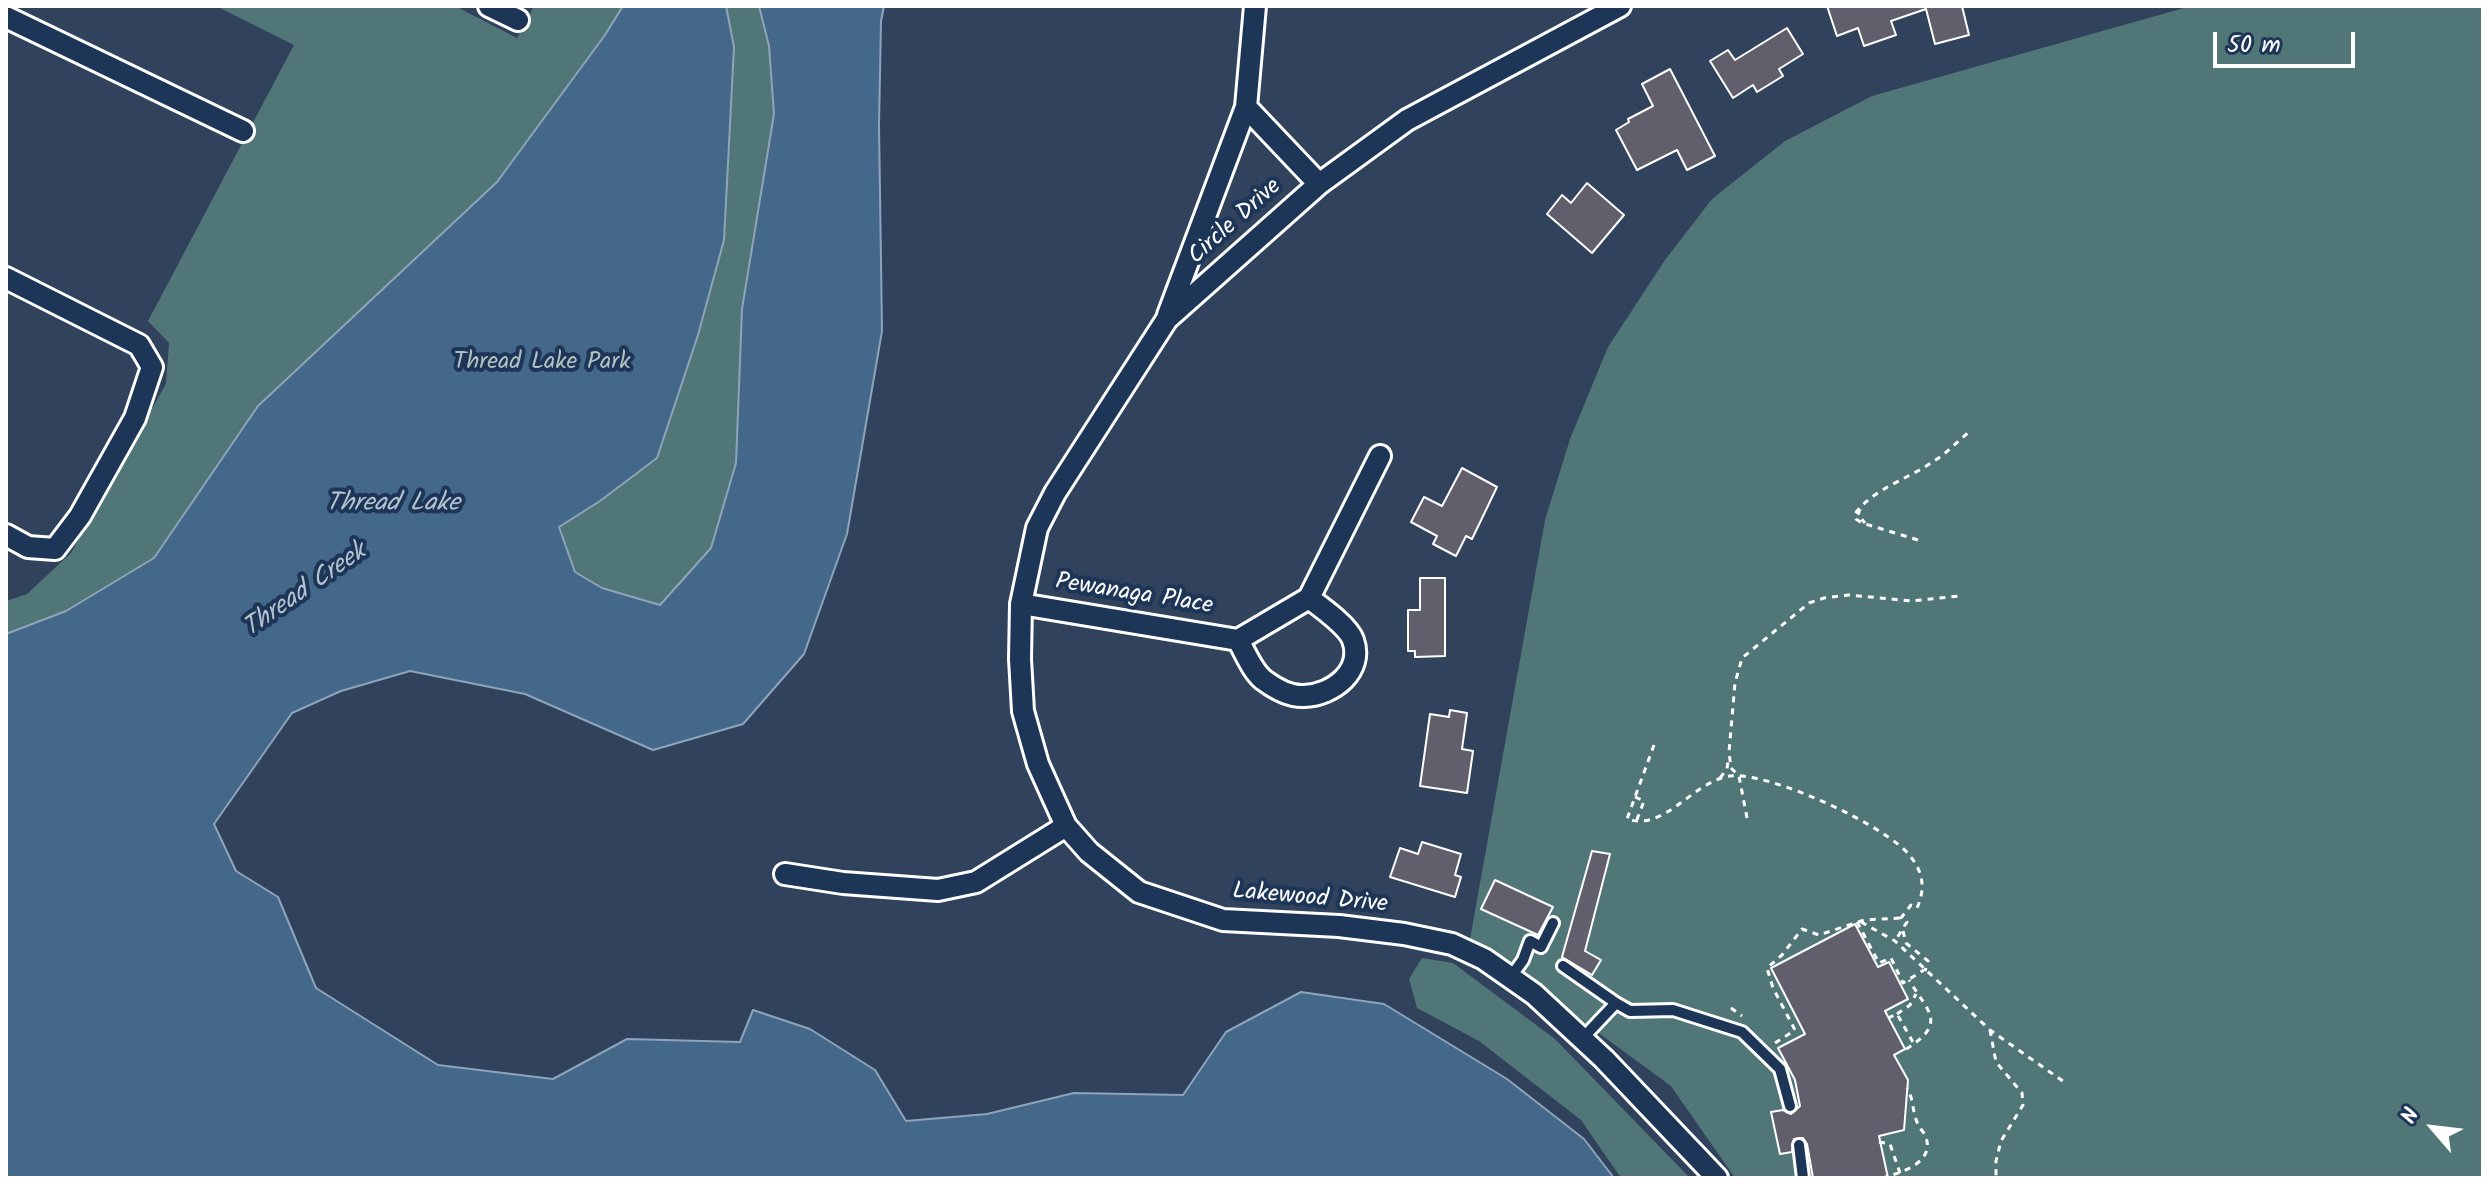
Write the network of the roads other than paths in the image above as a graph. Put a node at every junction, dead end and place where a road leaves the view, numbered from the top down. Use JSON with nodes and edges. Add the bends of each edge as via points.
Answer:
{"nodes":[{"id":1,"x":489,"y":6,"type":"edge"},
{"id":2,"x":1255,"y":6,"type":"edge"},
{"id":3,"x":1620,"y":6,"type":"edge"},
{"id":4,"x":6,"y":17,"type":"edge"},
{"id":5,"x":518,"y":20,"type":"dead end"},
{"id":6,"x":1246,"y":107,"type":"junction"},
{"id":7,"x":243,"y":131,"type":"dead end"},
{"id":8,"x":1319,"y":184,"type":"junction"},
{"id":9,"x":6,"y":278,"type":"edge"},
{"id":10,"x":1167,"y":319,"type":"junction"},
{"id":11,"x":1380,"y":456,"type":"dead end"},
{"id":12,"x":6,"y":535,"type":"edge"},
{"id":13,"x":1309,"y":598,"type":"junction"},
{"id":14,"x":1021,"y":604,"type":"junction"},
{"id":15,"x":1238,"y":640,"type":"junction"},
{"id":16,"x":1066,"y":826,"type":"junction"},
{"id":17,"x":785,"y":874,"type":"dead end"},
{"id":18,"x":1553,"y":923,"type":"dead end"},
{"id":19,"x":1563,"y":966,"type":"dead end"},
{"id":20,"x":1510,"y":978,"type":"junction"},
{"id":21,"x":1616,"y":1003,"type":"junction"},
{"id":22,"x":1582,"y":1039,"type":"junction"},
{"id":23,"x":1790,"y":1106,"type":"dead end"},
{"id":24,"x":1799,"y":1145,"type":"dead end"},
{"id":25,"x":1717,"y":1178,"type":"edge"},
{"id":26,"x":1803,"y":1178,"type":"edge"}],
"edges":[{"from":1,"to":5,"type":"street"},
{"from":2,"to":6,"type":"street"},
{"from":3,"to":8,"type":"street","name":"Circle Drive","via":[[1407,120]]},
{"from":4,"to":7,"type":"street"},
{"from":6,"to":8,"type":"street"},
{"from":6,"to":10,"type":"street"},
{"from":8,"to":10,"type":"street","name":"Circle Drive"},
{"from":9,"to":12,"type":"street","via":[[139,345],[152,367],[135,418],[80,516],[55,549],[28,547]]},
{"from":10,"to":14,"type":"street","name":"Circle Drive","via":[[1037,528]]},
{"from":11,"to":13,"type":"street"},
{"from":13,"to":15,"type":"street","name":"Pewanaga Place"},
{"from":13,"to":15,"type":"street","name":"Pewanaga Place","via":[[1353,638],[1355,659],[1345,681],[1320,693],[1286,693],[1261,679]]},
{"from":14,"to":15,"type":"street","name":"Pewanaga Place"},
{"from":14,"to":16,"type":"street","name":"Lakewood Drive","via":[[1023,711],[1038,764]]},
{"from":16,"to":17,"type":"street","via":[[976,882],[938,890]]},
{"from":16,"to":20,"type":"street","name":"Lakewood Drive","via":[[1139,892],[1223,920],[1339,926],[1452,944]]},
{"from":18,"to":20,"type":"lane","via":[[1541,947],[1530,941]]},
{"from":19,"to":21,"type":"lane"},
{"from":20,"to":22,"type":"street","name":"Lakewood Drive"},
{"from":21,"to":22,"type":"lane"},
{"from":21,"to":23,"type":"lane","via":[[1630,1011],[1673,1010],[1742,1032],[1780,1069]]},
{"from":22,"to":25,"type":"street","name":"Lakewood Drive"},
{"from":24,"to":26,"type":"lane"}]}
